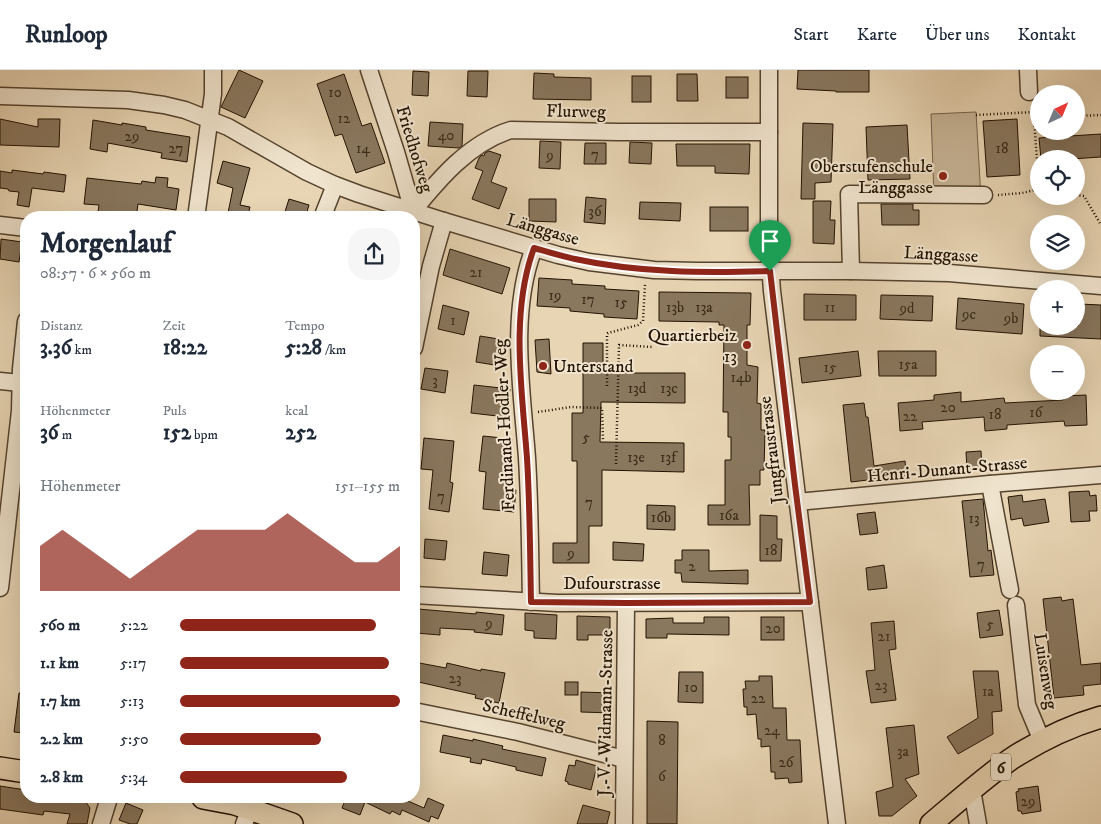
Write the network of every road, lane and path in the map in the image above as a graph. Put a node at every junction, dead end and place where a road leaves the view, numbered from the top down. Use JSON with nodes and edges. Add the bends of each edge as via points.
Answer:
{"nodes":[{"id":1,"x":213,"y":70,"type":"edge"},
{"id":2,"x":369,"y":70,"type":"edge"},
{"id":3,"x":769,"y":70,"type":"edge"},
{"id":4,"x":1028,"y":70,"type":"edge"},
{"id":5,"x":1029,"y":92,"type":"joint"},
{"id":6,"x":0,"y":96,"type":"edge"},
{"id":7,"x":1030,"y":96,"type":"edge"},
{"id":8,"x":1030,"y":114,"type":"edge"},
{"id":9,"x":976,"y":115,"type":"dead end"},
{"id":10,"x":1101,"y":115,"type":"edge"},
{"id":11,"x":1085,"y":116,"type":"edge"},
{"id":12,"x":210,"y":119,"type":"junction"},
{"id":13,"x":769,"y":132,"type":"junction"},
{"id":14,"x":335,"y":185,"type":"junction"},
{"id":15,"x":1030,"y":191,"type":"edge"},
{"id":16,"x":984,"y":195,"type":"joint"},
{"id":17,"x":1085,"y":198,"type":"edge"},
{"id":18,"x":197,"y":211,"type":"edge"},
{"id":19,"x":325,"y":211,"type":"edge"},
{"id":20,"x":413,"y":211,"type":"junction"},
{"id":21,"x":420,"y":213,"type":"edge"},
{"id":22,"x":444,"y":221,"type":"junction"},
{"id":23,"x":0,"y":224,"type":"edge"},
{"id":24,"x":1101,"y":225,"type":"edge"},
{"id":25,"x":20,"y":227,"type":"edge"},
{"id":26,"x":534,"y":248,"type":"junction"},
{"id":27,"x":770,"y":271,"type":"junction"},
{"id":28,"x":851,"y":271,"type":"junction"},
{"id":29,"x":646,"y":278,"type":"dead end"},
{"id":30,"x":1101,"y":286,"type":"edge"},
{"id":31,"x":420,"y":319,"type":"edge"},
{"id":32,"x":653,"y":347,"type":"dead end"},
{"id":33,"x":20,"y":369,"type":"edge"},
{"id":34,"x":0,"y":381,"type":"edge"},
{"id":35,"x":20,"y":383,"type":"junction"},
{"id":36,"x":607,"y":386,"type":"dead end"},
{"id":37,"x":523,"y":414,"type":"junction"},
{"id":38,"x":603,"y":440,"type":"dead end"},
{"id":39,"x":616,"y":464,"type":"dead end"},
{"id":40,"x":1101,"y":475,"type":"edge"},
{"id":41,"x":990,"y":484,"type":"junction"},
{"id":42,"x":797,"y":502,"type":"junction"},
{"id":43,"x":0,"y":588,"type":"edge"},
{"id":44,"x":1010,"y":590,"type":"dead end"},
{"id":45,"x":420,"y":595,"type":"edge"},
{"id":46,"x":531,"y":602,"type":"junction"},
{"id":47,"x":810,"y":602,"type":"junction"},
{"id":48,"x":626,"y":603,"type":"junction"},
{"id":49,"x":1016,"y":605,"type":"dead end"},
{"id":50,"x":420,"y":712,"type":"edge"},
{"id":51,"x":1101,"y":717,"type":"edge"},
{"id":52,"x":1042,"y":741,"type":"junction"},
{"id":53,"x":624,"y":759,"type":"junction"},
{"id":54,"x":0,"y":768,"type":"edge"},
{"id":55,"x":20,"y":771,"type":"edge"},
{"id":56,"x":972,"y":790,"type":"junction"},
{"id":57,"x":107,"y":803,"type":"edge"},
{"id":58,"x":228,"y":803,"type":"edge"},
{"id":59,"x":247,"y":816,"type":"edge"},
{"id":60,"x":101,"y":824,"type":"edge"},
{"id":61,"x":292,"y":824,"type":"edge"},
{"id":62,"x":624,"y":824,"type":"edge"},
{"id":63,"x":837,"y":824,"type":"edge"},
{"id":64,"x":931,"y":824,"type":"edge"},
{"id":65,"x":978,"y":824,"type":"edge"}],
"edges":[{"from":1,"to":12,"type":"street"},
{"from":2,"to":20,"type":"street","name":"Friedhofweg"},
{"from":3,"to":13,"type":"street","name":"Jungfraustrasse"},
{"from":4,"to":5,"type":"street"},
{"from":5,"to":7,"type":"path"},
{"from":6,"to":12,"type":"street","name":"Länggasse","via":[[128,100],[173,107]]},
{"from":8,"to":9,"type":"path"},
{"from":10,"to":11,"type":"path"},
{"from":12,"to":14,"type":"street","name":"Länggasse"},
{"from":12,"to":18,"type":"street"},
{"from":13,"to":20,"type":"street","name":"Flurweg","via":[[510,130],[497,134],[469,152]]},
{"from":13,"to":27,"type":"street","name":"Jungfraustrasse"},
{"from":14,"to":19,"type":"street"},
{"from":14,"to":20,"type":"street","name":"Länggasse"},
{"from":15,"to":16,"type":"path"},
{"from":16,"to":28,"type":"street","via":[[849,194]]},
{"from":17,"to":24,"type":"path"},
{"from":21,"to":22,"type":"street","name":"Länggasse"},
{"from":22,"to":26,"type":"street","name":"Länggasse"},
{"from":22,"to":31,"type":"street"},
{"from":23,"to":25,"type":"street"},
{"from":26,"to":27,"type":"street","name":"Länggasse","via":[[622,267],[698,272]]},
{"from":26,"to":37,"type":"street","name":"Ferdinand-Hodler-Weg","via":[[520,323]]},
{"from":27,"to":28,"type":"street","name":"Länggasse"},
{"from":27,"to":42,"type":"street","name":"Jungfraustrasse"},
{"from":28,"to":30,"type":"street","name":"Länggasse","via":[[949,273]]},
{"from":29,"to":36,"type":"path","via":[[643,321],[607,334]]},
{"from":32,"to":39,"type":"path","via":[[619,345]]},
{"from":33,"to":35,"type":"street"},
{"from":34,"to":35,"type":"street"},
{"from":35,"to":43,"type":"street","via":[[20,411]]},
{"from":37,"to":38,"type":"path","via":[[571,407],[602,408]]},
{"from":37,"to":46,"type":"street","name":"Ferdinand-Hodler-Weg"},
{"from":40,"to":41,"type":"street","name":"Henri-Dunant-Strasse"},
{"from":41,"to":42,"type":"street","name":"Henri-Dunant-Strasse"},
{"from":41,"to":44,"type":"street"},
{"from":42,"to":47,"type":"street","name":"Jungfraustrasse"},
{"from":45,"to":46,"type":"street","name":"Dufourstrasse"},
{"from":46,"to":48,"type":"street","name":"Dufourstrasse"},
{"from":47,"to":48,"type":"street","name":"Dufourstrasse"},
{"from":47,"to":63,"type":"street","name":"Jungfraustrasse"},
{"from":48,"to":53,"type":"street","name":"J.-V.-Widmann-Strasse"},
{"from":49,"to":52,"type":"street","name":"Luisenweg","via":[[1027,705]]},
{"from":50,"to":53,"type":"street","name":"Scheffelweg","via":[[518,732]]},
{"from":51,"to":52,"type":"main road","number":"6"},
{"from":52,"to":56,"type":"main road","number":"6"},
{"from":53,"to":62,"type":"street","name":"J.-V.-Widmann-Strasse"},
{"from":54,"to":55,"type":"main road"},
{"from":56,"to":64,"type":"main road","number":"6"},
{"from":56,"to":65,"type":"street"},
{"from":57,"to":60,"type":"street"},
{"from":58,"to":59,"type":"main road"},
{"from":59,"to":61,"type":"main road"}]}
